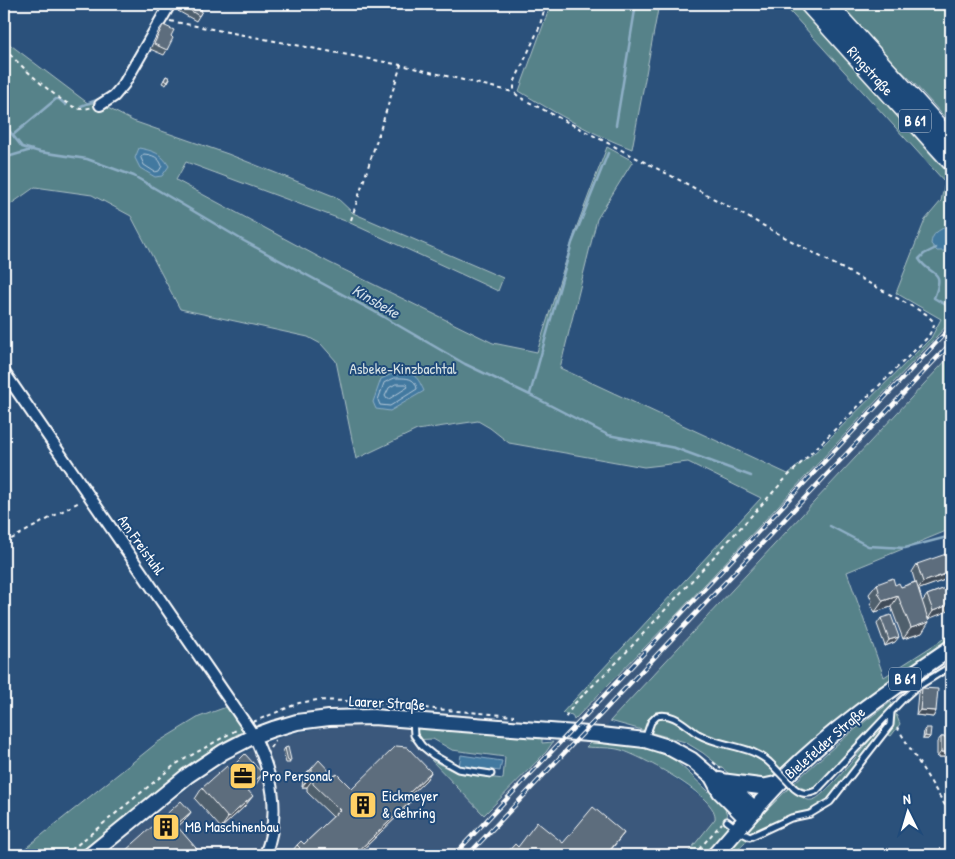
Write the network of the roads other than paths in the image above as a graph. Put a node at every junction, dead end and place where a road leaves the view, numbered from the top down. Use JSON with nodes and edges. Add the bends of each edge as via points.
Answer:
{"nodes":[{"id":1,"x":170,"y":4,"type":"edge"},
{"id":2,"x":809,"y":4,"type":"edge"},
{"id":3,"x":827,"y":4,"type":"edge"},
{"id":4,"x":100,"y":105,"type":"road end"},
{"id":5,"x":951,"y":141,"type":"edge"},
{"id":6,"x":951,"y":161,"type":"edge"},
{"id":7,"x":4,"y":372,"type":"edge"},
{"id":8,"x":951,"y":648,"type":"edge"},
{"id":9,"x":951,"y":666,"type":"edge"},
{"id":10,"x":891,"y":712,"type":"junction"},
{"id":11,"x":413,"y":720,"type":"junction"},
{"id":12,"x":250,"y":730,"type":"junction"},
{"id":13,"x":645,"y":740,"type":"junction"},
{"id":14,"x":491,"y":774,"type":"dead end"},
{"id":15,"x":718,"y":780,"type":"junction"},
{"id":16,"x":778,"y":784,"type":"junction"},
{"id":17,"x":742,"y":820,"type":"junction"},
{"id":18,"x":90,"y":855,"type":"edge"},
{"id":19,"x":265,"y":855,"type":"edge"},
{"id":20,"x":716,"y":855,"type":"edge"}],
"edges":[{"from":1,"to":4,"type":"street","via":[[124,84]]},
{"from":2,"to":6,"type":"highway","name":"Ringstraße","number":"B 61"},
{"from":3,"to":5,"type":"highway","name":"Ringstraße","number":"B 61"},
{"from":7,"to":12,"type":"street","name":"Am Freistuhl"},
{"from":8,"to":16,"type":"main road","name":"Bielefelder Straße","number":"B 61","via":[[860,712]]},
{"from":9,"to":10,"type":"lane","via":[[914,689]]},
{"from":10,"to":13,"type":"lane","bridge":true,"via":[[816,792],[809,794],[802,794],[794,788],[761,754],[708,739],[675,718],[657,716],[651,722]]},
{"from":10,"to":17,"type":"lane","via":[[890,725],[830,802],[810,814],[792,818],[750,837]]},
{"from":11,"to":12,"type":"main road","name":"Laarer Straße","via":[[329,718]]},
{"from":11,"to":13,"type":"main road","name":"Laarer Straße"},
{"from":11,"to":14,"type":"lane","via":[[414,734],[433,755],[458,769]]},
{"from":12,"to":18,"type":"main road","name":"Laarer Straße","via":[[187,776]]},
{"from":12,"to":19,"type":"street","name":"Am Freistuhl","via":[[269,772],[273,790],[273,826]]},
{"from":13,"to":15,"type":"main road","name":"Laarer Straße","via":[[681,752]]},
{"from":15,"to":16,"type":"main road","via":[[764,787]]},
{"from":15,"to":17,"type":"main road","name":"Laarer Straße"},
{"from":16,"to":17,"type":"main road","name":"Bielefelder Straße","number":"B 61"},
{"from":17,"to":20,"type":"main road","name":"Bielefelder Straße","number":"B 61"}]}
